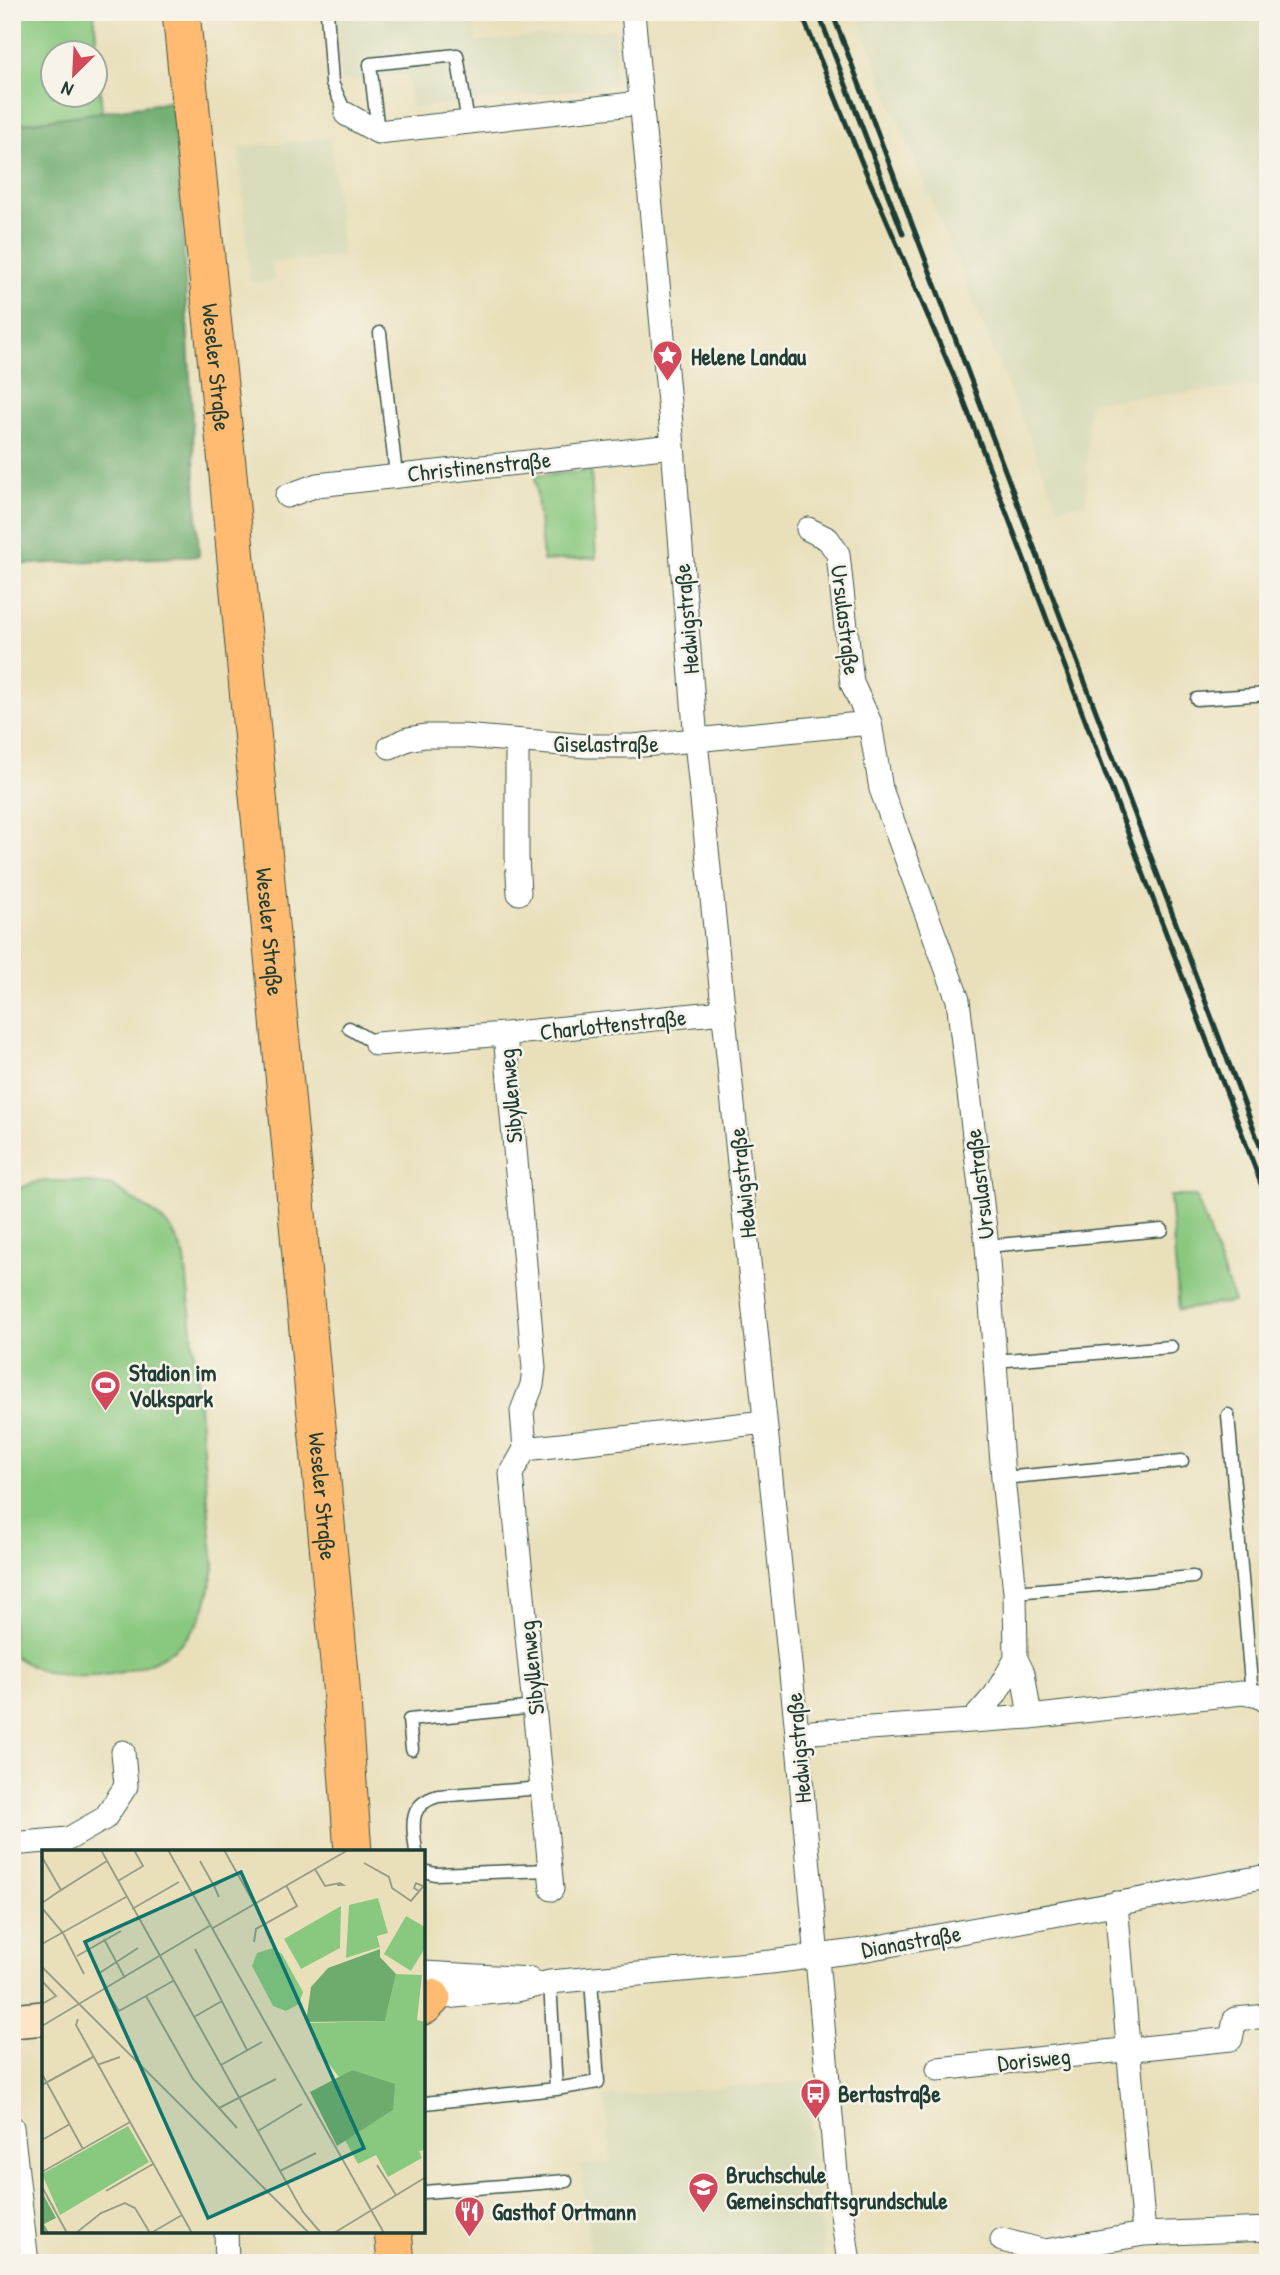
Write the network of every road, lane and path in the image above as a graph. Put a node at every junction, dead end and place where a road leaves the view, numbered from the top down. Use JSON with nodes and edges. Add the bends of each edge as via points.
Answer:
{"nodes":[{"id":1,"x":181,"y":12,"type":"edge"},
{"id":2,"x":327,"y":12,"type":"edge"},
{"id":3,"x":633,"y":12,"type":"edge"},
{"id":4,"x":641,"y":103,"type":"junction"},
{"id":5,"x":346,"y":114,"type":"joint"},
{"id":6,"x":468,"y":124,"type":"junction"},
{"id":7,"x":378,"y":132,"type":"junction"},
{"id":8,"x":380,"y":332,"type":"dead end"},
{"id":9,"x":673,"y":446,"type":"junction"},
{"id":10,"x":396,"y":475,"type":"junction"},
{"id":11,"x":287,"y":496,"type":"dead end"},
{"id":12,"x":807,"y":529,"type":"dead end"},
{"id":13,"x":1268,"y":694,"type":"edge"},
{"id":14,"x":1197,"y":699,"type":"dead end"},
{"id":15,"x":870,"y":723,"type":"junction"},
{"id":16,"x":517,"y":741,"type":"junction"},
{"id":17,"x":696,"y":741,"type":"junction"},
{"id":18,"x":390,"y":747,"type":"dead end"},
{"id":19,"x":519,"y":893,"type":"dead end"},
{"id":20,"x":724,"y":1012,"type":"junction"},
{"id":21,"x":349,"y":1028,"type":"dead end"},
{"id":22,"x":505,"y":1034,"type":"junction"},
{"id":23,"x":376,"y":1044,"type":"joint"},
{"id":24,"x":1162,"y":1230,"type":"dead end"},
{"id":25,"x":987,"y":1246,"type":"junction"},
{"id":26,"x":1171,"y":1347,"type":"dead end"},
{"id":27,"x":994,"y":1362,"type":"junction"},
{"id":28,"x":1228,"y":1415,"type":"dead end"},
{"id":29,"x":765,"y":1422,"type":"junction"},
{"id":30,"x":525,"y":1449,"type":"junction"},
{"id":31,"x":1182,"y":1461,"type":"dead end"},
{"id":32,"x":1003,"y":1478,"type":"junction"},
{"id":33,"x":1193,"y":1577,"type":"dead end"},
{"id":34,"x":1015,"y":1592,"type":"junction"},
{"id":35,"x":1016,"y":1659,"type":"junction"},
{"id":36,"x":1260,"y":1699,"type":"edge"},
{"id":37,"x":535,"y":1707,"type":"junction"},
{"id":38,"x":1030,"y":1717,"type":"junction"},
{"id":39,"x":973,"y":1720,"type":"junction"},
{"id":40,"x":797,"y":1733,"type":"junction"},
{"id":41,"x":412,"y":1749,"type":"dead end"},
{"id":42,"x":124,"y":1752,"type":"dead end"},
{"id":43,"x":542,"y":1788,"type":"junction"},
{"id":44,"x":12,"y":1844,"type":"edge"},
{"id":45,"x":353,"y":1850,"type":"edge"},
{"id":46,"x":416,"y":1850,"type":"edge"},
{"id":47,"x":425,"y":1871,"type":"edge"},
{"id":48,"x":1268,"y":1876,"type":"edge"},
{"id":49,"x":551,"y":1880,"type":"joint"},
{"id":50,"x":1116,"y":1903,"type":"junction"},
{"id":51,"x":817,"y":1956,"type":"junction"},
{"id":52,"x":591,"y":1979,"type":"junction"},
{"id":53,"x":550,"y":1982,"type":"junction"},
{"id":54,"x":426,"y":1994,"type":"edge"},
{"id":55,"x":1268,"y":2016,"type":"edge"},
{"id":56,"x":42,"y":2018,"type":"edge"},
{"id":57,"x":12,"y":2021,"type":"edge"},
{"id":58,"x":1130,"y":2049,"type":"junction"},
{"id":59,"x":938,"y":2069,"type":"dead end"},
{"id":60,"x":556,"y":2089,"type":"junction"},
{"id":61,"x":425,"y":2103,"type":"edge"},
{"id":62,"x":12,"y":2127,"type":"edge"},
{"id":63,"x":566,"y":2181,"type":"dead end"},
{"id":64,"x":425,"y":2192,"type":"edge"},
{"id":65,"x":17,"y":2203,"type":"edge"},
{"id":66,"x":1268,"y":2229,"type":"edge"},
{"id":67,"x":226,"y":2233,"type":"edge"},
{"id":68,"x":393,"y":2233,"type":"edge"},
{"id":69,"x":1144,"y":2234,"type":"junction"},
{"id":70,"x":1002,"y":2240,"type":"dead end"},
{"id":71,"x":27,"y":2263,"type":"edge"},
{"id":72,"x":227,"y":2263,"type":"edge"},
{"id":73,"x":396,"y":2263,"type":"edge"},
{"id":74,"x":849,"y":2263,"type":"edge"}],
"edges":[{"from":1,"to":45,"type":"main road","name":"Weseler Straße","via":[[339,1660]]},
{"from":2,"to":5,"type":"lane","via":[[332,83]]},
{"from":3,"to":4,"type":"street","name":"Hedwigstraße"},
{"from":4,"to":6,"type":"street"},
{"from":4,"to":9,"type":"street","name":"Hedwigstraße"},
{"from":5,"to":7,"type":"street"},
{"from":6,"to":7,"type":"street"},
{"from":6,"to":7,"type":"lane","via":[[457,55],[370,64]]},
{"from":8,"to":10,"type":"lane"},
{"from":9,"to":10,"type":"street","name":"Christinenstraße"},
{"from":9,"to":17,"type":"street","name":"Hedwigstraße"},
{"from":10,"to":11,"type":"street","name":"Christinenstraße","via":[[317,485]]},
{"from":12,"to":15,"type":"street","name":"Ursulastraße","via":[[828,539],[838,554],[852,683]]},
{"from":13,"to":14,"type":"lane"},
{"from":15,"to":17,"type":"street"},
{"from":15,"to":25,"type":"street","name":"Ursulastraße","via":[[881,789],[958,1000]]},
{"from":16,"to":17,"type":"street","name":"Giselastraße","via":[[634,746]]},
{"from":16,"to":18,"type":"street","name":"Giselastraße","via":[[425,736]]},
{"from":16,"to":19,"type":"street"},
{"from":17,"to":20,"type":"street","name":"Hedwigstraße"},
{"from":20,"to":22,"type":"street","name":"Charlottenstraße"},
{"from":20,"to":29,"type":"street","name":"Hedwigstraße"},
{"from":21,"to":23,"type":"lane"},
{"from":22,"to":23,"type":"street","name":"Charlottenstraße"},
{"from":22,"to":30,"type":"street","name":"Sibyllenweg","via":[[534,1368],[522,1411]]},
{"from":24,"to":25,"type":"lane"},
{"from":25,"to":27,"type":"street","name":"Ursulastraße"},
{"from":26,"to":27,"type":"lane"},
{"from":27,"to":32,"type":"street","name":"Ursulastraße"},
{"from":28,"to":36,"type":"lane"},
{"from":29,"to":30,"type":"street"},
{"from":29,"to":40,"type":"street","name":"Hedwigstraße"},
{"from":30,"to":37,"type":"street","name":"Sibyllenweg","via":[[512,1474]]},
{"from":31,"to":32,"type":"lane"},
{"from":32,"to":34,"type":"street","name":"Ursulastraße"},
{"from":33,"to":34,"type":"lane"},
{"from":34,"to":35,"type":"street","name":"Ursulastraße"},
{"from":35,"to":38,"type":"street","name":"Ursulastraße","via":[[1023,1673]]},
{"from":35,"to":39,"type":"street","via":[[995,1695]]},
{"from":36,"to":38,"type":"street","via":[[1242,1693]]},
{"from":37,"to":41,"type":"lane","via":[[409,1720]]},
{"from":37,"to":43,"type":"street","name":"Sibyllenweg"},
{"from":38,"to":39,"type":"street"},
{"from":39,"to":40,"type":"street"},
{"from":40,"to":51,"type":"street","name":"Hedwigstraße"},
{"from":42,"to":44,"type":"street","via":[[126,1786],[105,1818],[68,1839]]},
{"from":43,"to":46,"type":"lane","via":[[427,1799],[414,1815]]},
{"from":43,"to":49,"type":"street","name":"Sibyllenweg"},
{"from":47,"to":49,"type":"lane"},
{"from":48,"to":50,"type":"street","name":"Dianastraße"},
{"from":50,"to":51,"type":"street","name":"Dianastraße"},
{"from":50,"to":58,"type":"street"},
{"from":51,"to":52,"type":"street","name":"Dianastraße"},
{"from":51,"to":74,"type":"street","name":"Hedwigstraße"},
{"from":52,"to":53,"type":"street","name":"Dianastraße"},
{"from":52,"to":60,"type":"lane","via":[[598,2082]]},
{"from":53,"to":54,"type":"street","name":"Dianastraße","via":[[517,1990]]},
{"from":53,"to":60,"type":"lane"},
{"from":55,"to":58,"type":"street","name":"Dorisweg","via":[[1235,2019],[1231,2039]]},
{"from":56,"to":57,"type":"main road"},
{"from":58,"to":59,"type":"street","name":"Dorisweg"},
{"from":58,"to":69,"type":"street"},
{"from":60,"to":61,"type":"lane"},
{"from":62,"to":65,"type":"street"},
{"from":63,"to":64,"type":"lane"},
{"from":65,"to":71,"type":"street"},
{"from":66,"to":69,"type":"street"},
{"from":67,"to":72,"type":"street"},
{"from":68,"to":73,"type":"main road"},
{"from":69,"to":70,"type":"street","via":[[1045,2251]]}]}
